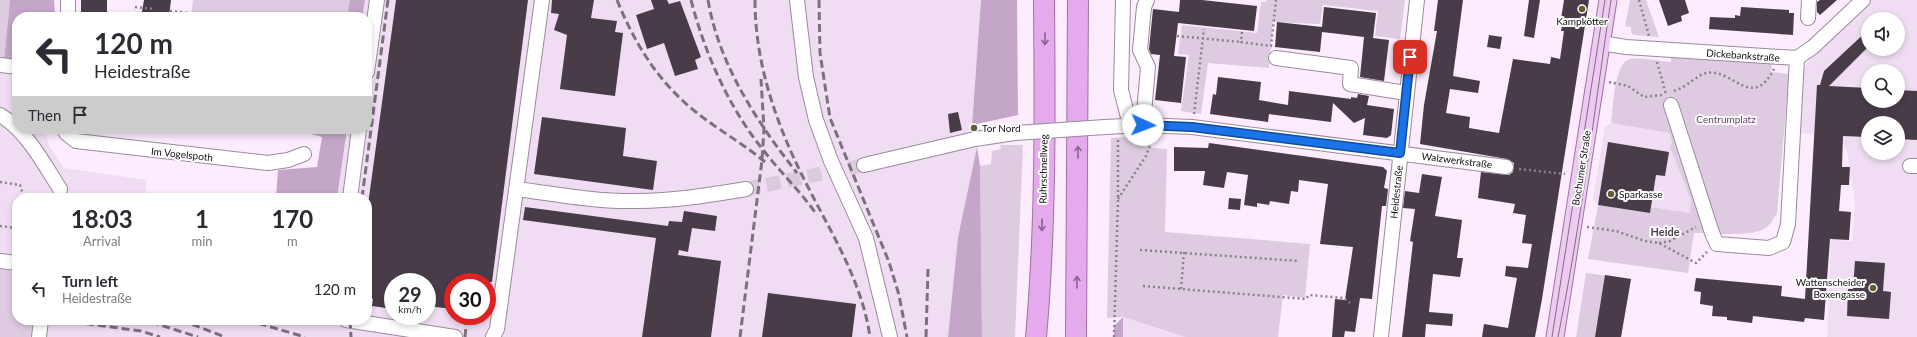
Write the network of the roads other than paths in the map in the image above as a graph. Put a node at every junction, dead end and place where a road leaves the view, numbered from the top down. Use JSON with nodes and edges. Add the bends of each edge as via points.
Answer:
{"nodes":[{"id":1,"x":68,"y":0,"type":"edge"},
{"id":2,"x":377,"y":0,"type":"edge"},
{"id":3,"x":542,"y":0,"type":"edge"},
{"id":4,"x":797,"y":0,"type":"edge"},
{"id":5,"x":1044,"y":0,"type":"edge"},
{"id":6,"x":1078,"y":0,"type":"edge"},
{"id":7,"x":1123,"y":0,"type":"edge"},
{"id":8,"x":1148,"y":0,"type":"edge"},
{"id":9,"x":1417,"y":0,"type":"edge"},
{"id":10,"x":1608,"y":0,"type":"edge"},
{"id":11,"x":1809,"y":0,"type":"edge"},
{"id":12,"x":1861,"y":0,"type":"edge"},
{"id":13,"x":68,"y":12,"type":"edge"},
{"id":14,"x":1808,"y":18,"type":"dead end"},
{"id":15,"x":372,"y":36,"type":"edge"},
{"id":16,"x":1601,"y":43,"type":"junction"},
{"id":17,"x":1276,"y":58,"type":"dead end"},
{"id":18,"x":1797,"y":58,"type":"junction"},
{"id":19,"x":0,"y":65,"type":"edge"},
{"id":20,"x":12,"y":66,"type":"edge"},
{"id":21,"x":1406,"y":93,"type":"junction"},
{"id":22,"x":1671,"y":105,"type":"dead end"},
{"id":23,"x":0,"y":115,"type":"edge"},
{"id":24,"x":12,"y":126,"type":"edge"},
{"id":25,"x":1124,"y":126,"type":"junction"},
{"id":26,"x":21,"y":134,"type":"edge"},
{"id":27,"x":67,"y":134,"type":"edge"},
{"id":28,"x":358,"y":134,"type":"edge"},
{"id":29,"x":1400,"y":153,"type":"junction"},
{"id":30,"x":304,"y":154,"type":"dead end"},
{"id":31,"x":864,"y":165,"type":"tunnel mouth"},
{"id":32,"x":1506,"y":167,"type":"road end"},
{"id":33,"x":60,"y":189,"type":"dead end"},
{"id":34,"x":516,"y":189,"type":"junction"},
{"id":35,"x":746,"y":189,"type":"tunnel mouth"},
{"id":36,"x":351,"y":193,"type":"edge"},
{"id":37,"x":0,"y":261,"type":"edge"},
{"id":38,"x":12,"y":262,"type":"edge"},
{"id":39,"x":372,"y":324,"type":"edge"},
{"id":40,"x":40,"y":325,"type":"edge"},
{"id":41,"x":39,"y":337,"type":"edge"},
{"id":42,"x":455,"y":337,"type":"edge"},
{"id":43,"x":493,"y":337,"type":"edge"},
{"id":44,"x":890,"y":337,"type":"edge"},
{"id":45,"x":1036,"y":337,"type":"edge"},
{"id":46,"x":1076,"y":337,"type":"edge"},
{"id":47,"x":1380,"y":337,"type":"edge"},
{"id":48,"x":1555,"y":337,"type":"edge"}],
"edges":[{"from":1,"to":13,"type":"street"},
{"from":2,"to":15,"type":"street"},
{"from":3,"to":34,"type":"street"},
{"from":4,"to":44,"type":"street","via":[[806,77],[816,120],[831,161],[866,238]]},
{"from":5,"to":45,"type":"highway","name":"Ruhrschnellweg","one_way":true,"via":[[1045,107],[1041,275]]},
{"from":46,"to":6,"type":"highway","one_way":true},
{"from":7,"to":25,"type":"street","via":[[1121,90]]},
{"from":8,"to":25,"type":"street","via":[[1144,7],[1140,50],[1148,67]]},
{"from":9,"to":21,"type":"street","name":"Heidestraße"},
{"from":10,"to":16,"type":"main road","name":"Bochumer Straße"},
{"from":11,"to":14,"type":"street"},
{"from":12,"to":18,"type":"street","via":[[1814,47]]},
{"from":16,"to":18,"type":"street","name":"Dickebankstraße","via":[[1626,47]]},
{"from":16,"to":48,"type":"main road","name":"Bochumer Straße"},
{"from":17,"to":21,"type":"street","via":[[1351,68],[1350,84]]},
{"from":18,"to":22,"type":"street","via":[[1788,224],[1782,242],[1768,248],[1717,244]]},
{"from":19,"to":20,"type":"street"},
{"from":21,"to":29,"type":"street","name":"Heidestraße"},
{"from":23,"to":24,"type":"street"},
{"from":25,"to":29,"type":"street","name":"Walzwerkstraße","via":[[1192,127]]},
{"from":25,"to":31,"type":"street","name":"Walzwerkstraße","bridge":true,"via":[[1016,133],[975,139]]},
{"from":26,"to":33,"type":"street","via":[[40,157]]},
{"from":27,"to":30,"type":"street","name":"Im Vogelspoth","via":[[76,141],[268,163]]},
{"from":28,"to":36,"type":"street"},
{"from":29,"to":32,"type":"street","name":"Walzwerkstraße"},
{"from":29,"to":47,"type":"street","name":"Heidestraße"},
{"from":34,"to":35,"type":"street","via":[[593,199],[636,201],[680,199]]},
{"from":34,"to":43,"type":"street","via":[[497,329]]},
{"from":37,"to":38,"type":"street"},
{"from":39,"to":42,"type":"street"},
{"from":40,"to":41,"type":"street"}]}
